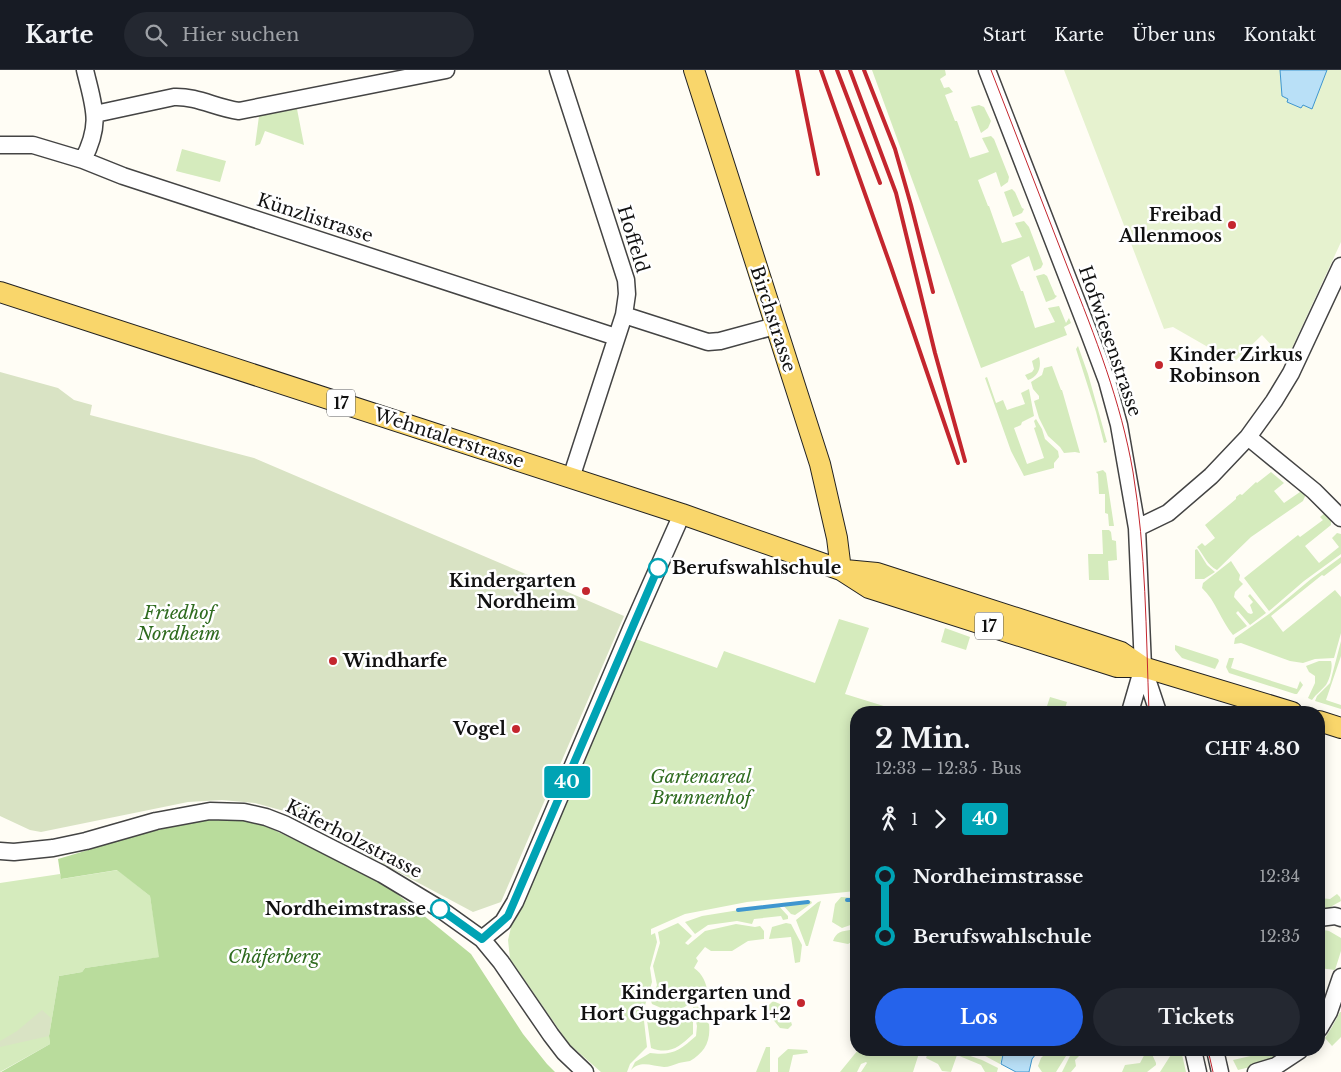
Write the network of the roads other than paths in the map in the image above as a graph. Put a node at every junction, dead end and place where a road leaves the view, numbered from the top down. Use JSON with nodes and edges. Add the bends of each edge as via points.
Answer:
{"nodes":[{"id":1,"x":85,"y":70,"type":"edge"},
{"id":2,"x":446,"y":70,"type":"edge"},
{"id":3,"x":558,"y":70,"type":"edge"},
{"id":4,"x":694,"y":70,"type":"edge"},
{"id":5,"x":987,"y":70,"type":"edge"},
{"id":6,"x":95,"y":114,"type":"junction"},
{"id":7,"x":0,"y":145,"type":"edge"},
{"id":8,"x":83,"y":160,"type":"junction"},
{"id":9,"x":1341,"y":266,"type":"edge"},
{"id":10,"x":0,"y":292,"type":"edge"},
{"id":11,"x":624,"y":315,"type":"junction"},
{"id":12,"x":775,"y":326,"type":"junction"},
{"id":13,"x":616,"y":337,"type":"junction"},
{"id":14,"x":1248,"y":437,"type":"junction"},
{"id":15,"x":572,"y":478,"type":"junction"},
{"id":16,"x":682,"y":514,"type":"junction"},
{"id":17,"x":1341,"y":518,"type":"edge"},
{"id":18,"x":1137,"y":528,"type":"junction"},
{"id":19,"x":841,"y":570,"type":"junction"},
{"id":20,"x":1143,"y":667,"type":"junction"},
{"id":21,"x":1132,"y":706,"type":"edge"},
{"id":22,"x":1156,"y":706,"type":"edge"},
{"id":23,"x":1272,"y":706,"type":"edge"},
{"id":24,"x":1325,"y":723,"type":"edge"},
{"id":25,"x":1341,"y":728,"type":"edge"},
{"id":26,"x":0,"y":851,"type":"edge"},
{"id":27,"x":1325,"y":917,"type":"edge"},
{"id":28,"x":1341,"y":918,"type":"edge"},
{"id":29,"x":482,"y":939,"type":"junction"},
{"id":30,"x":1341,"y":977,"type":"edge"},
{"id":31,"x":1325,"y":1018,"type":"edge"},
{"id":32,"x":1194,"y":1056,"type":"edge"},
{"id":33,"x":1216,"y":1056,"type":"edge"},
{"id":34,"x":1291,"y":1056,"type":"edge"},
{"id":35,"x":585,"y":1072,"type":"edge"},
{"id":36,"x":1198,"y":1072,"type":"edge"},
{"id":37,"x":1220,"y":1072,"type":"edge"},
{"id":38,"x":1256,"y":1072,"type":"edge"}],
"edges":[{"from":1,"to":6,"type":"street"},
{"from":2,"to":6,"type":"street","via":[[239,111],[186,96]]},
{"from":3,"to":11,"type":"street","name":"Hoffeld","via":[[626,280]]},
{"from":4,"to":12,"type":"main road","name":"Birchstrasse"},
{"from":5,"to":18,"type":"street","name":"Hofwiesenstrasse","via":[[1107,381],[1119,425]]},
{"from":6,"to":8,"type":"street","via":[[95,129]]},
{"from":7,"to":8,"type":"street","name":"Künzlistrasse","via":[[33,145]]},
{"from":8,"to":13,"type":"street","name":"Künzlistrasse","via":[[123,176]]},
{"from":9,"to":14,"type":"street","via":[[1291,373]]},
{"from":10,"to":15,"type":"main road","name":"Wehntalerstrasse","number":"17"},
{"from":11,"to":12,"type":"street","via":[[708,342]]},
{"from":11,"to":13,"type":"street","name":"Hoffeld"},
{"from":12,"to":19,"type":"main road","name":"Birchstrasse","via":[[820,464]]},
{"from":13,"to":15,"type":"street","name":"Hoffeld"},
{"from":14,"to":17,"type":"street","via":[[1314,491]]},
{"from":14,"to":18,"type":"street","via":[[1211,476],[1168,513]]},
{"from":15,"to":16,"type":"main road","name":"Wehntalerstrasse","number":"17"},
{"from":16,"to":19,"type":"main road","name":"Wehntalerstrasse","number":"17"},
{"from":16,"to":29,"type":"street","via":[[515,902],[503,922]]},
{"from":18,"to":20,"type":"street","name":"Hofwiesenstrasse"},
{"from":19,"to":20,"type":"main road","name":"Wehntalerstrasse","number":"17","via":[[869,588],[1118,667]]},
{"from":20,"to":21,"type":"street","name":"Hofwiesenstrasse"},
{"from":20,"to":22,"type":"street","name":"Hofwiesenstrasse"},
{"from":20,"to":23,"type":"main road","name":"Wehntalerstrasse","number":"17"},
{"from":24,"to":25,"type":"main road"},
{"from":26,"to":29,"type":"street","name":"Käferholzstrasse","via":[[53,848],[156,821],[210,811],[244,812],[284,824],[382,874]]},
{"from":27,"to":28,"type":"street"},
{"from":29,"to":35,"type":"street","name":"Käferholzstrasse","via":[[497,956],[548,1037]]},
{"from":30,"to":31,"type":"street"},
{"from":32,"to":36,"type":"street"},
{"from":33,"to":37,"type":"street"},
{"from":34,"to":38,"type":"street","via":[[1276,1066]]}]}
